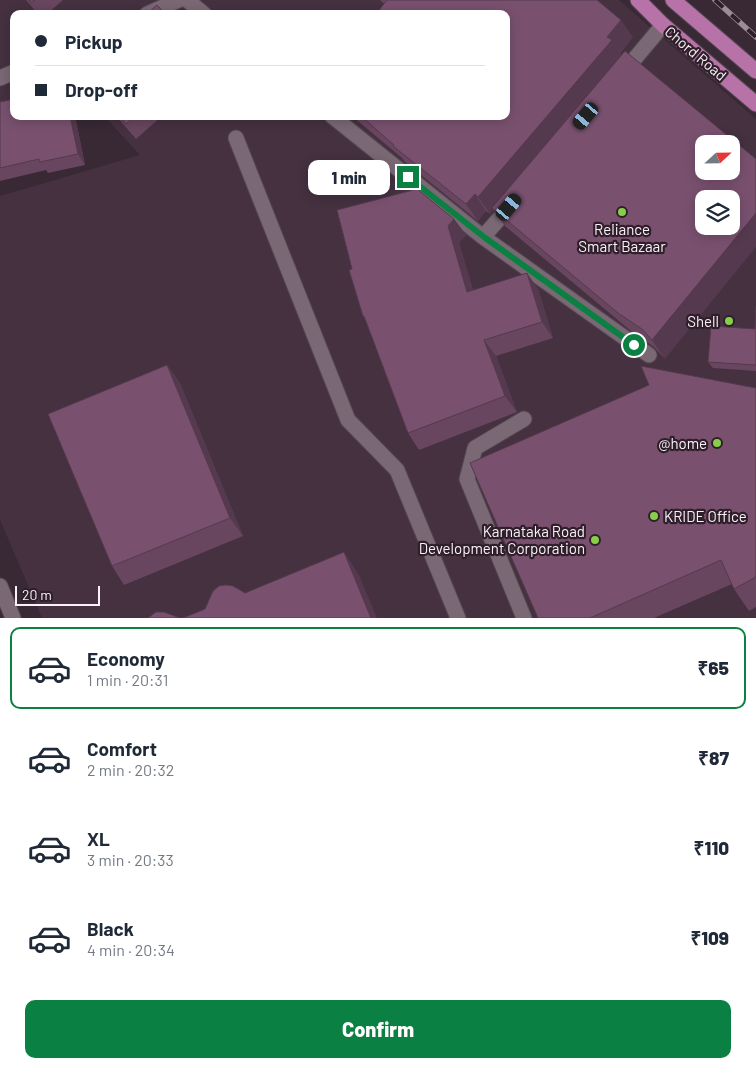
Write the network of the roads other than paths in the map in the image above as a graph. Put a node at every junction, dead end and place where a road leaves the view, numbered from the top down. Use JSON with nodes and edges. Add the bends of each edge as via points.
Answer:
{"nodes":[{"id":1,"x":179,"y":0,"type":"edge"},
{"id":2,"x":187,"y":0,"type":"edge"},
{"id":3,"x":638,"y":0,"type":"edge"},
{"id":4,"x":673,"y":0,"type":"edge"},
{"id":5,"x":156,"y":10,"type":"edge"},
{"id":6,"x":199,"y":10,"type":"edge"},
{"id":7,"x":663,"y":25,"type":"junction"},
{"id":8,"x":756,"y":70,"type":"edge"},
{"id":9,"x":612,"y":86,"type":"edge"},
{"id":10,"x":756,"y":104,"type":"edge"},
{"id":11,"x":337,"y":120,"type":"edge"},
{"id":12,"x":236,"y":138,"type":"dead end"},
{"id":13,"x":522,"y":192,"type":"edge"},
{"id":14,"x":484,"y":237,"type":"junction"},
{"id":15,"x":649,"y":355,"type":"edge"},
{"id":16,"x":524,"y":419,"type":"dead end"},
{"id":17,"x":0,"y":586,"type":"edge"},
{"id":18,"x":13,"y":618,"type":"edge"},
{"id":19,"x":458,"y":618,"type":"edge"},
{"id":20,"x":524,"y":618,"type":"edge"}],
"edges":[{"from":1,"to":5,"type":"street"},
{"from":2,"to":6,"type":"street"},
{"from":3,"to":7,"type":"main road","name":"Chord Road"},
{"from":4,"to":8,"type":"main road"},
{"from":7,"to":9,"type":"street"},
{"from":7,"to":10,"type":"main road","name":"Chord Road"},
{"from":11,"to":14,"type":"street"},
{"from":12,"to":19,"type":"street","via":[[348,420],[398,470]]},
{"from":13,"to":14,"type":"street"},
{"from":14,"to":15,"type":"street"},
{"from":16,"to":20,"type":"street","via":[[475,448],[467,479]]},
{"from":17,"to":18,"type":"street"}]}
